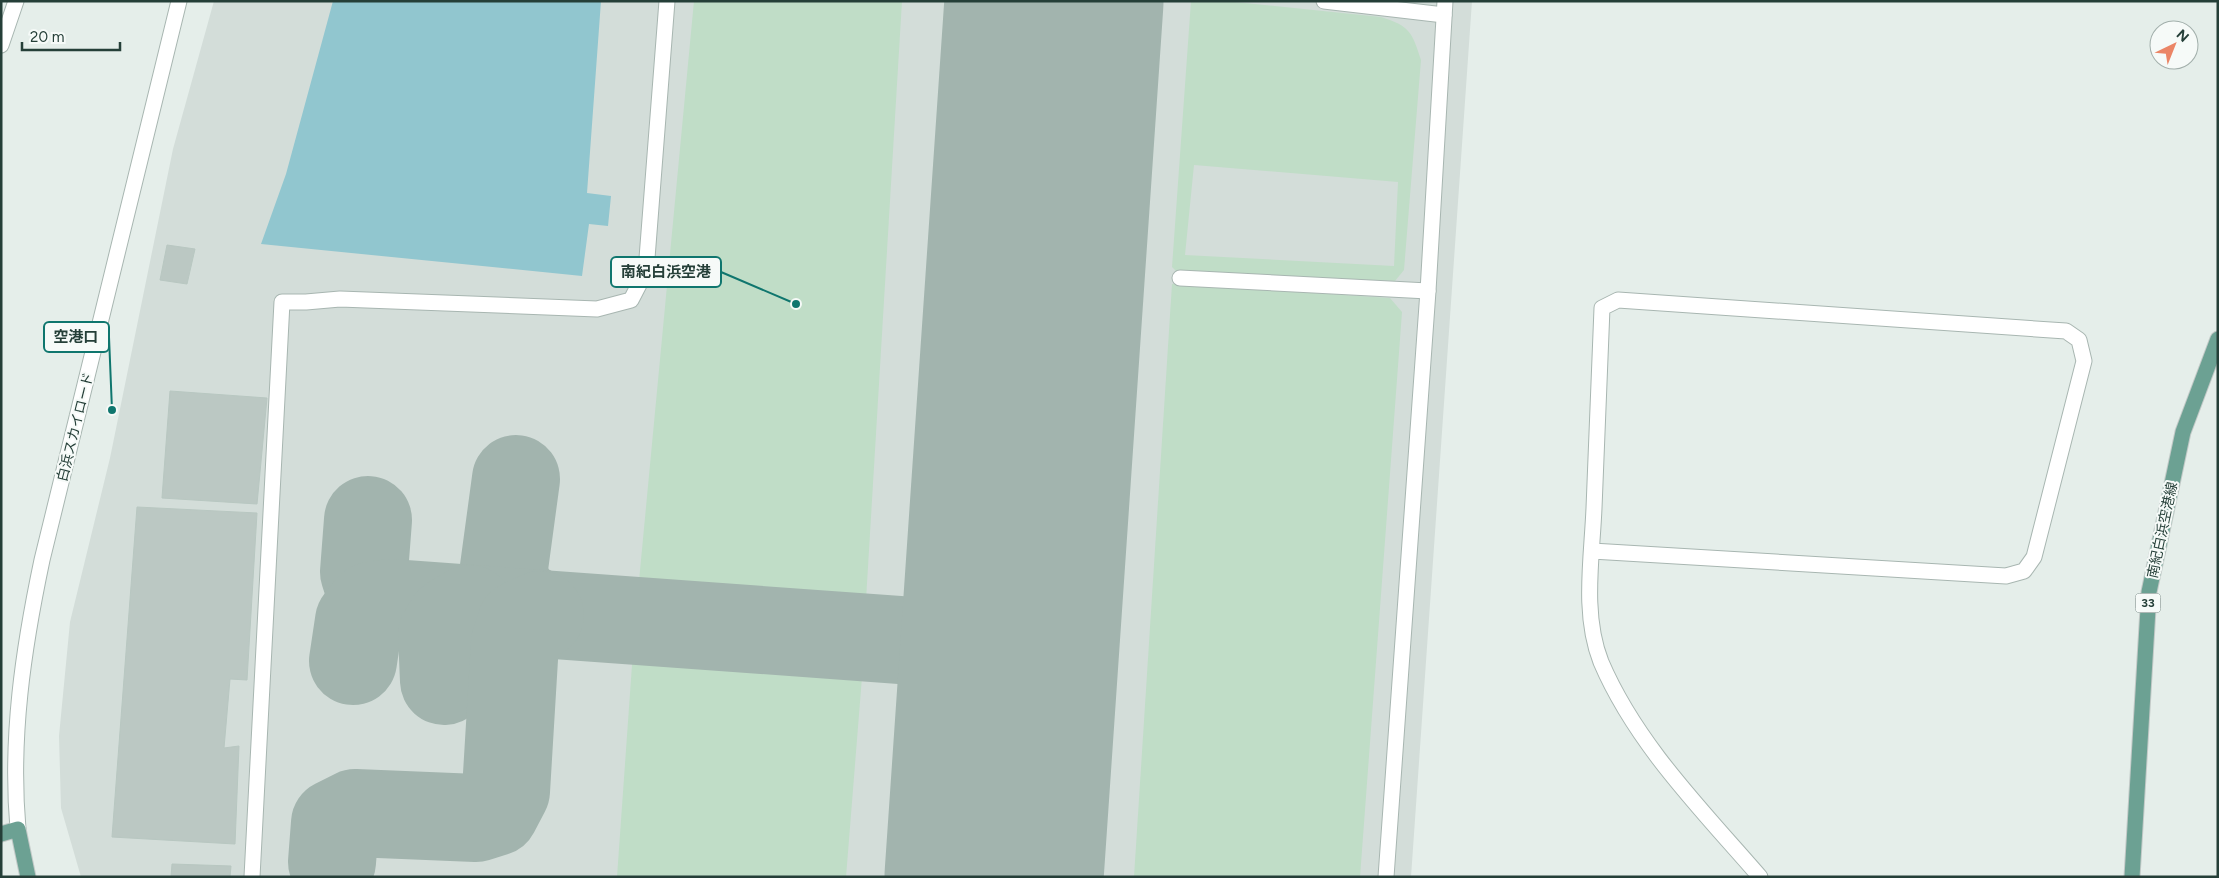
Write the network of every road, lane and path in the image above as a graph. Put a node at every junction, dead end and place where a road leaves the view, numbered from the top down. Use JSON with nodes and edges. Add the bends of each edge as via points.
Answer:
{"nodes":[{"id":1,"x":16,"y":1,"type":"edge"},
{"id":2,"x":179,"y":1,"type":"edge"},
{"id":3,"x":667,"y":1,"type":"edge"},
{"id":4,"x":1324,"y":1,"type":"edge"},
{"id":5,"x":1444,"y":8,"type":"edge"},
{"id":6,"x":1,"y":45,"type":"edge"},
{"id":7,"x":1180,"y":278,"type":"dead end"},
{"id":8,"x":1428,"y":291,"type":"junction"},
{"id":9,"x":2218,"y":339,"type":"edge"},
{"id":10,"x":1592,"y":551,"type":"junction"},
{"id":11,"x":18,"y":830,"type":"junction"},
{"id":12,"x":1,"y":834,"type":"edge"},
{"id":13,"x":28,"y":877,"type":"edge"},
{"id":14,"x":252,"y":877,"type":"edge"},
{"id":15,"x":1386,"y":877,"type":"edge"},
{"id":16,"x":1760,"y":877,"type":"edge"},
{"id":17,"x":2132,"y":877,"type":"edge"}],
"edges":[{"from":1,"to":6,"type":"street"},
{"from":2,"to":11,"type":"street","name":"白浜スカイロード","via":[[28,628],[14,752]]},
{"from":3,"to":14,"type":"street","via":[[646,272],[631,300],[597,309],[340,299],[282,302]]},
{"from":4,"to":5,"type":"street"},
{"from":5,"to":8,"type":"street"},
{"from":7,"to":8,"type":"street"},
{"from":8,"to":15,"type":"street"},
{"from":9,"to":17,"type":"main road","name":"南紀白浜空港線","number":"33","via":[[2183,432],[2149,592]]},
{"from":10,"to":10,"type":"street","via":[[1602,308],[1618,300],[2066,331],[2079,340],[2084,361],[2034,557],[2024,571],[2006,576]]},
{"from":10,"to":16,"type":"street","via":[[1590,617],[1601,660],[1625,710],[1665,766]]},
{"from":11,"to":12,"type":"main road"},
{"from":11,"to":13,"type":"main road"}]}
